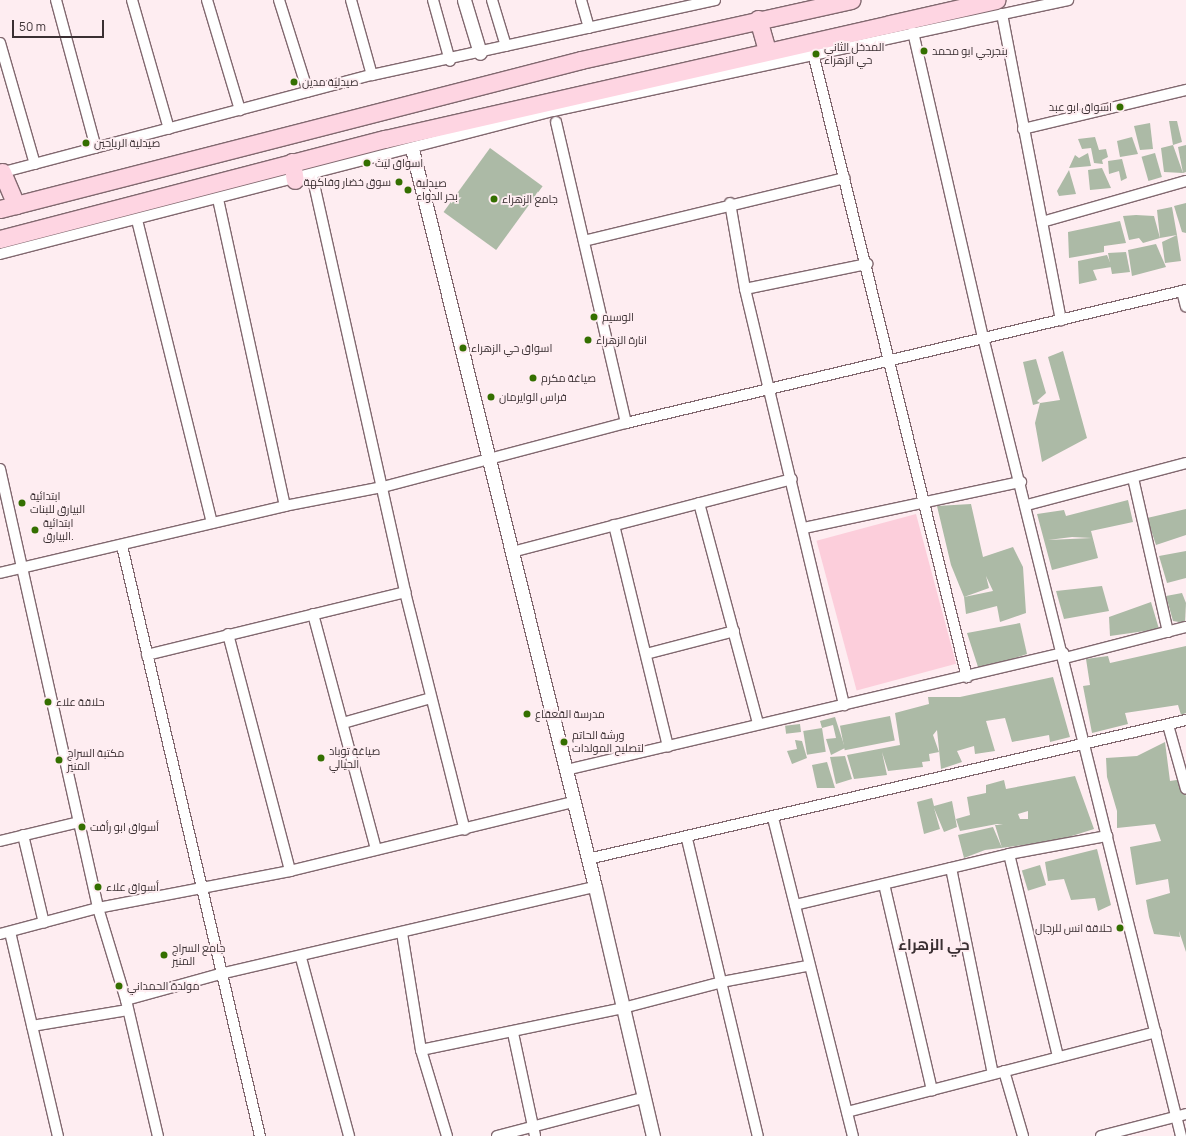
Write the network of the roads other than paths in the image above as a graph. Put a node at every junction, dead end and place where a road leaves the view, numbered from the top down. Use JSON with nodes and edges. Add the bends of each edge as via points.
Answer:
{"nodes":[{"id":1,"x":56,"y":0,"type":"edge"},
{"id":2,"x":132,"y":0,"type":"edge"},
{"id":3,"x":207,"y":0,"type":"edge"},
{"id":4,"x":279,"y":0,"type":"edge"},
{"id":5,"x":351,"y":0,"type":"edge"},
{"id":6,"x":433,"y":0,"type":"edge"},
{"id":7,"x":464,"y":0,"type":"edge"},
{"id":8,"x":492,"y":0,"type":"edge"},
{"id":9,"x":581,"y":0,"type":"edge"},
{"id":10,"x":714,"y":0,"type":"edge"},
{"id":11,"x":850,"y":0,"type":"edge"},
{"id":12,"x":1068,"y":0,"type":"edge"},
{"id":13,"x":677,"y":4,"type":"edge"},
{"id":14,"x":999,"y":7,"type":"edge"},
{"id":15,"x":758,"y":19,"type":"junction"},
{"id":16,"x":589,"y":28,"type":"junction"},
{"id":17,"x":913,"y":32,"type":"junction"},
{"id":18,"x":0,"y":43,"type":"edge"},
{"id":19,"x":506,"y":46,"type":"junction"},
{"id":20,"x":767,"y":50,"type":"junction"},
{"id":21,"x":480,"y":53,"type":"junction"},
{"id":22,"x":813,"y":53,"type":"junction"},
{"id":23,"x":450,"y":61,"type":"junction"},
{"id":24,"x":733,"y":64,"type":"junction"},
{"id":25,"x":372,"y":75,"type":"junction"},
{"id":26,"x":1186,"y":90,"type":"edge"},
{"id":27,"x":308,"y":92,"type":"junction"},
{"id":28,"x":240,"y":110,"type":"junction"},
{"id":29,"x":556,"y":122,"type":"dead end"},
{"id":30,"x":169,"y":128,"type":"junction"},
{"id":31,"x":1023,"y":128,"type":"junction"},
{"id":32,"x":96,"y":148,"type":"junction"},
{"id":33,"x":412,"y":149,"type":"junction"},
{"id":34,"x":292,"y":162,"type":"junction"},
{"id":35,"x":35,"y":164,"type":"junction"},
{"id":36,"x":1,"y":172,"type":"edge"},
{"id":37,"x":312,"y":175,"type":"junction"},
{"id":38,"x":845,"y":178,"type":"junction"},
{"id":39,"x":295,"y":180,"type":"junction"},
{"id":40,"x":1186,"y":181,"type":"edge"},
{"id":41,"x":218,"y":199,"type":"junction"},
{"id":42,"x":730,"y":203,"type":"junction"},
{"id":43,"x":8,"y":207,"type":"edge"},
{"id":44,"x":137,"y":220,"type":"junction"},
{"id":45,"x":1042,"y":222,"type":"junction"},
{"id":46,"x":0,"y":239,"type":"edge"},
{"id":47,"x":584,"y":241,"type":"junction"},
{"id":48,"x":0,"y":254,"type":"edge"},
{"id":49,"x":866,"y":264,"type":"junction"},
{"id":50,"x":745,"y":289,"type":"junction"},
{"id":51,"x":1184,"y":290,"type":"edge"},
{"id":52,"x":1186,"y":307,"type":"edge"},
{"id":53,"x":1061,"y":320,"type":"junction"},
{"id":54,"x":983,"y":337,"type":"junction"},
{"id":55,"x":889,"y":360,"type":"junction"},
{"id":56,"x":770,"y":390,"type":"junction"},
{"id":57,"x":626,"y":423,"type":"junction"},
{"id":58,"x":487,"y":460,"type":"junction"},
{"id":59,"x":1186,"y":463,"type":"edge"},
{"id":60,"x":0,"y":469,"type":"edge"},
{"id":61,"x":1133,"y":478,"type":"junction"},
{"id":62,"x":792,"y":479,"type":"junction"},
{"id":63,"x":1021,"y":482,"type":"junction"},
{"id":64,"x":383,"y":487,"type":"junction"},
{"id":65,"x":699,"y":503,"type":"junction"},
{"id":66,"x":924,"y":503,"type":"junction"},
{"id":67,"x":1027,"y":505,"type":"junction"},
{"id":68,"x":286,"y":506,"type":"junction"},
{"id":69,"x":212,"y":523,"type":"junction"},
{"id":70,"x":614,"y":525,"type":"junction"},
{"id":71,"x":804,"y":528,"type":"junction"},
{"id":72,"x":122,"y":546,"type":"junction"},
{"id":73,"x":512,"y":552,"type":"junction"},
{"id":74,"x":23,"y":567,"type":"junction"},
{"id":75,"x":0,"y":574,"type":"edge"},
{"id":76,"x":405,"y":592,"type":"junction"},
{"id":77,"x":313,"y":614,"type":"junction"},
{"id":78,"x":1186,"y":627,"type":"edge"},
{"id":79,"x":734,"y":631,"type":"junction"},
{"id":80,"x":1168,"y":632,"type":"junction"},
{"id":81,"x":228,"y":634,"type":"junction"},
{"id":82,"x":646,"y":654,"type":"junction"},
{"id":83,"x":146,"y":655,"type":"junction"},
{"id":84,"x":1064,"y":655,"type":"junction"},
{"id":85,"x":967,"y":677,"type":"junction"},
{"id":86,"x":432,"y":698,"type":"junction"},
{"id":87,"x":844,"y":705,"type":"junction"},
{"id":88,"x":1186,"y":720,"type":"edge"},
{"id":89,"x":343,"y":723,"type":"junction"},
{"id":90,"x":758,"y":723,"type":"junction"},
{"id":91,"x":1168,"y":725,"type":"junction"},
{"id":92,"x":1085,"y":745,"type":"junction"},
{"id":93,"x":668,"y":747,"type":"junction"},
{"id":94,"x":566,"y":770,"type":"junction"},
{"id":95,"x":1186,"y":788,"type":"edge"},
{"id":96,"x":574,"y":802,"type":"junction"},
{"id":97,"x":773,"y":818,"type":"junction"},
{"id":98,"x":79,"y":822,"type":"junction"},
{"id":99,"x":464,"y":830,"type":"junction"},
{"id":100,"x":23,"y":835,"type":"junction"},
{"id":101,"x":1106,"y":836,"type":"junction"},
{"id":102,"x":687,"y":839,"type":"junction"},
{"id":103,"x":0,"y":841,"type":"edge"},
{"id":104,"x":376,"y":849,"type":"junction"},
{"id":105,"x":1009,"y":854,"type":"junction"},
{"id":106,"x":588,"y":860,"type":"junction"},
{"id":107,"x":952,"y":868,"type":"junction"},
{"id":108,"x":290,"y":871,"type":"junction"},
{"id":109,"x":884,"y":884,"type":"junction"},
{"id":110,"x":595,"y":887,"type":"junction"},
{"id":111,"x":203,"y":888,"type":"junction"},
{"id":112,"x":795,"y":905,"type":"junction"},
{"id":113,"x":98,"y":908,"type":"junction"},
{"id":114,"x":44,"y":923,"type":"junction"},
{"id":115,"x":5,"y":933,"type":"edge"},
{"id":116,"x":402,"y":933,"type":"junction"},
{"id":117,"x":301,"y":958,"type":"junction"},
{"id":118,"x":807,"y":966,"type":"junction"},
{"id":119,"x":220,"y":974,"type":"junction"},
{"id":120,"x":722,"y":982,"type":"junction"},
{"id":121,"x":127,"y":1005,"type":"junction"},
{"id":122,"x":624,"y":1008,"type":"junction"},
{"id":123,"x":32,"y":1026,"type":"junction"},
{"id":124,"x":1156,"y":1032,"type":"junction"},
{"id":125,"x":513,"y":1033,"type":"junction"},
{"id":126,"x":421,"y":1050,"type":"junction"},
{"id":127,"x":1058,"y":1057,"type":"junction"},
{"id":128,"x":1004,"y":1071,"type":"junction"},
{"id":129,"x":993,"y":1074,"type":"junction"},
{"id":130,"x":932,"y":1090,"type":"junction"},
{"id":131,"x":644,"y":1098,"type":"junction"},
{"id":132,"x":847,"y":1112,"type":"junction"},
{"id":133,"x":1181,"y":1116,"type":"edge"},
{"id":134,"x":534,"y":1132,"type":"edge"},
{"id":135,"x":58,"y":1136,"type":"edge"},
{"id":136,"x":158,"y":1136,"type":"edge"},
{"id":137,"x":260,"y":1136,"type":"edge"},
{"id":138,"x":349,"y":1136,"type":"edge"},
{"id":139,"x":447,"y":1136,"type":"edge"},
{"id":140,"x":497,"y":1136,"type":"edge"},
{"id":141,"x":653,"y":1136,"type":"edge"},
{"id":142,"x":758,"y":1136,"type":"edge"},
{"id":143,"x":853,"y":1136,"type":"edge"},
{"id":144,"x":1023,"y":1136,"type":"edge"},
{"id":145,"x":1101,"y":1136,"type":"edge"},
{"id":146,"x":1181,"y":1136,"type":"edge"}],
"edges":[{"from":1,"to":32,"type":"street"},
{"from":2,"to":30,"type":"street"},
{"from":3,"to":28,"type":"street"},
{"from":4,"to":27,"type":"street"},
{"from":5,"to":25,"type":"street"},
{"from":6,"to":23,"type":"street"},
{"from":7,"to":21,"type":"street"},
{"from":8,"to":19,"type":"street"},
{"from":9,"to":16,"type":"street"},
{"from":10,"to":13,"type":"street"},
{"from":11,"to":15,"type":"main road"},
{"from":12,"to":14,"type":"street"},
{"from":13,"to":16,"type":"street"},
{"from":14,"to":17,"type":"street"},
{"from":14,"to":20,"type":"main road"},
{"from":14,"to":31,"type":"street"},
{"from":15,"to":20,"type":"main road"},
{"from":15,"to":43,"type":"main road","via":[[581,60]]},
{"from":16,"to":19,"type":"street"},
{"from":17,"to":22,"type":"street"},
{"from":17,"to":54,"type":"street"},
{"from":18,"to":35,"type":"street"},
{"from":19,"to":21,"type":"street"},
{"from":20,"to":24,"type":"main road"},
{"from":21,"to":23,"type":"street"},
{"from":22,"to":24,"type":"street"},
{"from":22,"to":38,"type":"street"},
{"from":23,"to":25,"type":"street"},
{"from":24,"to":33,"type":"street"},
{"from":24,"to":34,"type":"main road"},
{"from":25,"to":27,"type":"street"},
{"from":26,"to":31,"type":"street"},
{"from":27,"to":28,"type":"street"},
{"from":28,"to":30,"type":"street"},
{"from":29,"to":47,"type":"street"},
{"from":30,"to":32,"type":"street"},
{"from":31,"to":45,"type":"street"},
{"from":32,"to":35,"type":"street"},
{"from":33,"to":37,"type":"street"},
{"from":33,"to":58,"type":"street"},
{"from":34,"to":39,"type":"main road"},
{"from":34,"to":46,"type":"main road"},
{"from":35,"to":36,"type":"street"},
{"from":36,"to":43,"type":"main road"},
{"from":37,"to":39,"type":"street"},
{"from":37,"to":64,"type":"street"},
{"from":38,"to":42,"type":"street"},
{"from":38,"to":49,"type":"street"},
{"from":39,"to":41,"type":"street"},
{"from":40,"to":45,"type":"street"},
{"from":41,"to":44,"type":"street"},
{"from":41,"to":68,"type":"street"},
{"from":42,"to":47,"type":"street"},
{"from":42,"to":50,"type":"street"},
{"from":44,"to":48,"type":"street"},
{"from":44,"to":69,"type":"street"},
{"from":45,"to":53,"type":"street"},
{"from":47,"to":57,"type":"street"},
{"from":49,"to":50,"type":"street"},
{"from":49,"to":55,"type":"street"},
{"from":50,"to":56,"type":"street"},
{"from":51,"to":52,"type":"street"},
{"from":51,"to":53,"type":"street"},
{"from":53,"to":54,"type":"street"},
{"from":54,"to":55,"type":"street"},
{"from":54,"to":63,"type":"street"},
{"from":55,"to":56,"type":"street"},
{"from":55,"to":66,"type":"street"},
{"from":56,"to":57,"type":"street"},
{"from":56,"to":62,"type":"street"},
{"from":57,"to":58,"type":"street"},
{"from":58,"to":64,"type":"street"},
{"from":58,"to":73,"type":"street"},
{"from":59,"to":61,"type":"street"},
{"from":60,"to":74,"type":"street"},
{"from":61,"to":67,"type":"street"},
{"from":61,"to":80,"type":"street"},
{"from":62,"to":65,"type":"street"},
{"from":62,"to":71,"type":"street"},
{"from":63,"to":66,"type":"street"},
{"from":63,"to":67,"type":"street"},
{"from":64,"to":68,"type":"street"},
{"from":64,"to":76,"type":"street"},
{"from":65,"to":70,"type":"street"},
{"from":65,"to":79,"type":"street"},
{"from":66,"to":71,"type":"street"},
{"from":66,"to":85,"type":"street"},
{"from":67,"to":84,"type":"street"},
{"from":68,"to":69,"type":"street"},
{"from":69,"to":72,"type":"street"},
{"from":70,"to":73,"type":"street"},
{"from":70,"to":82,"type":"street"},
{"from":71,"to":87,"type":"street"},
{"from":72,"to":74,"type":"street"},
{"from":72,"to":83,"type":"street"},
{"from":73,"to":94,"type":"street"},
{"from":74,"to":75,"type":"street"},
{"from":74,"to":98,"type":"street"},
{"from":76,"to":77,"type":"street"},
{"from":76,"to":86,"type":"street"},
{"from":77,"to":81,"type":"street"},
{"from":77,"to":89,"type":"street"},
{"from":78,"to":80,"type":"street"},
{"from":79,"to":82,"type":"street"},
{"from":79,"to":90,"type":"street"},
{"from":80,"to":84,"type":"street"},
{"from":81,"to":83,"type":"street"},
{"from":81,"to":108,"type":"street"},
{"from":82,"to":93,"type":"street"},
{"from":83,"to":111,"type":"street"},
{"from":84,"to":85,"type":"street"},
{"from":84,"to":92,"type":"street"},
{"from":85,"to":87,"type":"street"},
{"from":86,"to":89,"type":"street"},
{"from":86,"to":99,"type":"street"},
{"from":87,"to":90,"type":"street"},
{"from":88,"to":91,"type":"street"},
{"from":89,"to":104,"type":"street"},
{"from":90,"to":93,"type":"street"},
{"from":91,"to":92,"type":"street"},
{"from":91,"to":95,"type":"street"},
{"from":92,"to":97,"type":"street"},
{"from":92,"to":101,"type":"street"},
{"from":93,"to":94,"type":"street"},
{"from":94,"to":96,"type":"street"},
{"from":96,"to":99,"type":"street"},
{"from":96,"to":106,"type":"street"},
{"from":97,"to":102,"type":"street"},
{"from":97,"to":112,"type":"street"},
{"from":98,"to":100,"type":"street"},
{"from":98,"to":113,"type":"street"},
{"from":99,"to":104,"type":"street"},
{"from":100,"to":103,"type":"street"},
{"from":100,"to":114,"type":"street"},
{"from":101,"to":105,"type":"street"},
{"from":101,"to":124,"type":"street"},
{"from":102,"to":106,"type":"street"},
{"from":102,"to":120,"type":"street"},
{"from":104,"to":108,"type":"street"},
{"from":105,"to":107,"type":"street"},
{"from":105,"to":127,"type":"street"},
{"from":106,"to":110,"type":"street"},
{"from":107,"to":109,"type":"street"},
{"from":107,"to":129,"type":"street"},
{"from":108,"to":111,"type":"street"},
{"from":109,"to":112,"type":"street"},
{"from":109,"to":130,"type":"street"},
{"from":110,"to":116,"type":"street"},
{"from":110,"to":122,"type":"street"},
{"from":111,"to":113,"type":"street"},
{"from":111,"to":119,"type":"street"},
{"from":112,"to":118,"type":"street"},
{"from":113,"to":114,"type":"street"},
{"from":113,"to":121,"type":"street"},
{"from":114,"to":115,"type":"street"},
{"from":115,"to":123,"type":"street"},
{"from":116,"to":117,"type":"street"},
{"from":116,"to":126,"type":"street"},
{"from":117,"to":119,"type":"street"},
{"from":117,"to":138,"type":"street"},
{"from":118,"to":120,"type":"street"},
{"from":118,"to":132,"type":"street"},
{"from":119,"to":121,"type":"street"},
{"from":119,"to":137,"type":"street"},
{"from":120,"to":122,"type":"street"},
{"from":120,"to":142,"type":"street"},
{"from":121,"to":123,"type":"street"},
{"from":121,"to":136,"type":"street"},
{"from":122,"to":125,"type":"street"},
{"from":122,"to":131,"type":"street"},
{"from":123,"to":135,"type":"street"},
{"from":124,"to":127,"type":"street"},
{"from":124,"to":133,"type":"street"},
{"from":125,"to":126,"type":"street"},
{"from":125,"to":134,"type":"street"},
{"from":126,"to":139,"type":"street"},
{"from":127,"to":128,"type":"street"},
{"from":128,"to":129,"type":"street"},
{"from":128,"to":144,"type":"street"},
{"from":129,"to":130,"type":"street"},
{"from":130,"to":132,"type":"street"},
{"from":131,"to":134,"type":"street"},
{"from":131,"to":141,"type":"street"},
{"from":132,"to":143,"type":"street"},
{"from":133,"to":145,"type":"street"},
{"from":133,"to":146,"type":"street"},
{"from":134,"to":140,"type":"street"}]}
